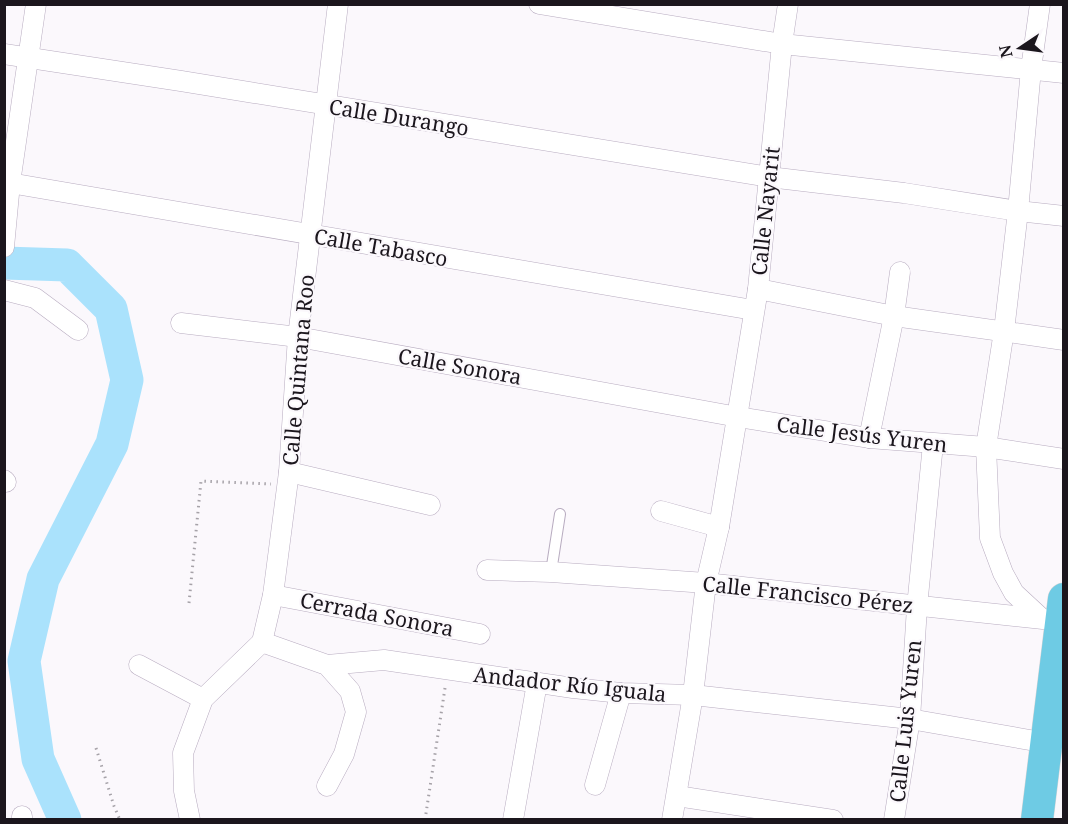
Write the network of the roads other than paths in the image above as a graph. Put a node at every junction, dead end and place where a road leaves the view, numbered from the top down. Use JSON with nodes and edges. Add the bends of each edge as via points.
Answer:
{"nodes":[{"id":1,"x":36,"y":4,"type":"edge"},
{"id":2,"x":338,"y":4,"type":"edge"},
{"id":3,"x":539,"y":4,"type":"edge"},
{"id":4,"x":788,"y":4,"type":"edge"},
{"id":5,"x":1040,"y":4,"type":"edge"},
{"id":6,"x":782,"y":44,"type":"junction"},
{"id":7,"x":4,"y":54,"type":"edge"},
{"id":8,"x":29,"y":58,"type":"junction"},
{"id":9,"x":1031,"y":69,"type":"junction"},
{"id":10,"x":1064,"y":73,"type":"edge"},
{"id":11,"x":326,"y":105,"type":"junction"},
{"id":12,"x":769,"y":177,"type":"junction"},
{"id":13,"x":7,"y":182,"type":"edge"},
{"id":14,"x":1018,"y":212,"type":"junction"},
{"id":15,"x":1064,"y":216,"type":"edge"},
{"id":16,"x":311,"y":235,"type":"junction"},
{"id":17,"x":4,"y":248,"type":"edge"},
{"id":18,"x":900,"y":272,"type":"dead end"},
{"id":19,"x":4,"y":290,"type":"edge"},
{"id":20,"x":758,"y":290,"type":"junction"},
{"id":21,"x":753,"y":310,"type":"junction"},
{"id":22,"x":894,"y":316,"type":"junction"},
{"id":23,"x":181,"y":323,"type":"dead end"},
{"id":24,"x":78,"y":330,"type":"dead end"},
{"id":25,"x":1004,"y":330,"type":"junction"},
{"id":26,"x":298,"y":337,"type":"junction"},
{"id":27,"x":1064,"y":340,"type":"edge"},
{"id":28,"x":738,"y":417,"type":"junction"},
{"id":29,"x":869,"y":438,"type":"junction"},
{"id":30,"x":933,"y":444,"type":"junction"},
{"id":31,"x":986,"y":447,"type":"junction"},
{"id":32,"x":1064,"y":459,"type":"edge"},
{"id":33,"x":288,"y":479,"type":"junction"},
{"id":34,"x":430,"y":505,"type":"dead end"},
{"id":35,"x":661,"y":511,"type":"dead end"},
{"id":36,"x":560,"y":514,"type":"dead end"},
{"id":37,"x":719,"y":527,"type":"junction"},
{"id":38,"x":487,"y":570,"type":"dead end"},
{"id":39,"x":551,"y":572,"type":"junction"},
{"id":40,"x":706,"y":583,"type":"junction"},
{"id":41,"x":273,"y":595,"type":"junction"},
{"id":42,"x":917,"y":607,"type":"junction"},
{"id":43,"x":1057,"y":616,"type":"edge"},
{"id":44,"x":480,"y":634,"type":"dead end"},
{"id":45,"x":262,"y":642,"type":"junction"},
{"id":46,"x":139,"y":665,"type":"dead end"},
{"id":47,"x":327,"y":665,"type":"junction"},
{"id":48,"x":537,"y":683,"type":"junction"},
{"id":49,"x":621,"y":693,"type":"junction"},
{"id":50,"x":693,"y":695,"type":"junction"},
{"id":51,"x":203,"y":699,"type":"junction"},
{"id":52,"x":910,"y":719,"type":"junction"},
{"id":53,"x":1047,"y":743,"type":"junction"},
{"id":54,"x":595,"y":785,"type":"dead end"},
{"id":55,"x":327,"y":786,"type":"dead end"},
{"id":56,"x":677,"y":796,"type":"junction"},
{"id":57,"x":797,"y":817,"type":"edge"},
{"id":58,"x":190,"y":819,"type":"edge"},
{"id":59,"x":513,"y":819,"type":"edge"},
{"id":60,"x":672,"y":819,"type":"edge"},
{"id":61,"x":833,"y":819,"type":"edge"},
{"id":62,"x":894,"y":819,"type":"edge"},
{"id":63,"x":1037,"y":819,"type":"edge"}],
"edges":[{"from":1,"to":8,"type":"street"},
{"from":2,"to":11,"type":"street","name":"Calle Quintana Roo"},
{"from":3,"to":6,"type":"street"},
{"from":4,"to":6,"type":"street","name":"Calle Nayarit"},
{"from":5,"to":9,"type":"street"},
{"from":6,"to":9,"type":"street"},
{"from":6,"to":12,"type":"street","name":"Calle Nayarit"},
{"from":7,"to":8,"type":"street","name":"Calle Durango"},
{"from":8,"to":11,"type":"street","name":"Calle Durango"},
{"from":8,"to":13,"type":"street"},
{"from":9,"to":10,"type":"street"},
{"from":9,"to":14,"type":"street"},
{"from":11,"to":12,"type":"street","name":"Calle Durango"},
{"from":11,"to":16,"type":"street","name":"Calle Quintana Roo"},
{"from":12,"to":14,"type":"street","name":"Calle Durango"},
{"from":12,"to":20,"type":"street","name":"Calle Nayarit"},
{"from":13,"to":16,"type":"street","name":"Calle Tabasco"},
{"from":13,"to":17,"type":"street"},
{"from":14,"to":15,"type":"street","name":"Calle Durango"},
{"from":14,"to":25,"type":"street"},
{"from":16,"to":21,"type":"street","name":"Calle Tabasco"},
{"from":16,"to":26,"type":"street","name":"Calle Quintana Roo"},
{"from":18,"to":22,"type":"street"},
{"from":19,"to":24,"type":"street","via":[[35,298]]},
{"from":20,"to":21,"type":"street","name":"Calle Nayarit"},
{"from":20,"to":22,"type":"street"},
{"from":21,"to":28,"type":"street","name":"Calle Nayarit"},
{"from":22,"to":25,"type":"street"},
{"from":22,"to":29,"type":"street"},
{"from":23,"to":26,"type":"street","name":"Calle Sonora"},
{"from":25,"to":27,"type":"street"},
{"from":25,"to":31,"type":"street"},
{"from":26,"to":28,"type":"street","name":"Calle Sonora"},
{"from":26,"to":33,"type":"street","name":"Calle Quintana Roo"},
{"from":28,"to":29,"type":"street","name":"Calle Jesús Yuren"},
{"from":28,"to":37,"type":"street","name":"Calle Nayarit"},
{"from":29,"to":30,"type":"street","name":"Calle Jesús Yuren"},
{"from":30,"to":31,"type":"street","name":"Calle Jesús Yuren"},
{"from":30,"to":42,"type":"street","name":"Calle Luis Yuren"},
{"from":31,"to":32,"type":"street","name":"Calle Jesús Yuren"},
{"from":31,"to":43,"type":"street","via":[[990,538],[1003,573],[1014,593]]},
{"from":33,"to":34,"type":"street"},
{"from":33,"to":41,"type":"street","name":"Calle Quintana Roo"},
{"from":35,"to":37,"type":"street"},
{"from":36,"to":39,"type":"lane"},
{"from":37,"to":40,"type":"street","name":"Calle Nayarit"},
{"from":38,"to":39,"type":"street","name":"Calle Francisco Pérez"},
{"from":39,"to":40,"type":"street","name":"Calle Francisco Pérez"},
{"from":40,"to":42,"type":"street","name":"Calle Francisco Pérez"},
{"from":40,"to":50,"type":"street","name":"Calle Nayarit"},
{"from":41,"to":44,"type":"street","name":"Cerrada Sonora"},
{"from":41,"to":45,"type":"street","name":"Calle Quintana Roo"},
{"from":42,"to":43,"type":"street","name":"Calle Francisco Pérez"},
{"from":42,"to":52,"type":"street","name":"Calle Luis Yuren"},
{"from":43,"to":53,"type":"main road"},
{"from":45,"to":47,"type":"street","name":"Andador Río Iguala"},
{"from":45,"to":51,"type":"street"},
{"from":46,"to":51,"type":"street"},
{"from":47,"to":48,"type":"street","name":"Andador Río Iguala","via":[[384,660]]},
{"from":47,"to":55,"type":"street","name":"Andador Río Iguala","via":[[350,691],[356,712],[344,753]]},
{"from":48,"to":49,"type":"street","name":"Andador Río Iguala"},
{"from":48,"to":59,"type":"street"},
{"from":49,"to":50,"type":"street","name":"Andador Río Iguala"},
{"from":49,"to":54,"type":"street"},
{"from":50,"to":52,"type":"street","name":"Andador Río Iguala"},
{"from":50,"to":56,"type":"street","name":"Calle Nayarit"},
{"from":51,"to":58,"type":"street","via":[[183,753],[184,791]]},
{"from":52,"to":53,"type":"street","name":"Andador Río Iguala"},
{"from":52,"to":62,"type":"street","name":"Calle Luis Yuren"},
{"from":53,"to":63,"type":"main road"},
{"from":56,"to":57,"type":"street"},
{"from":56,"to":60,"type":"street","name":"Calle Nayarit"},
{"from":57,"to":61,"type":"street"}]}
